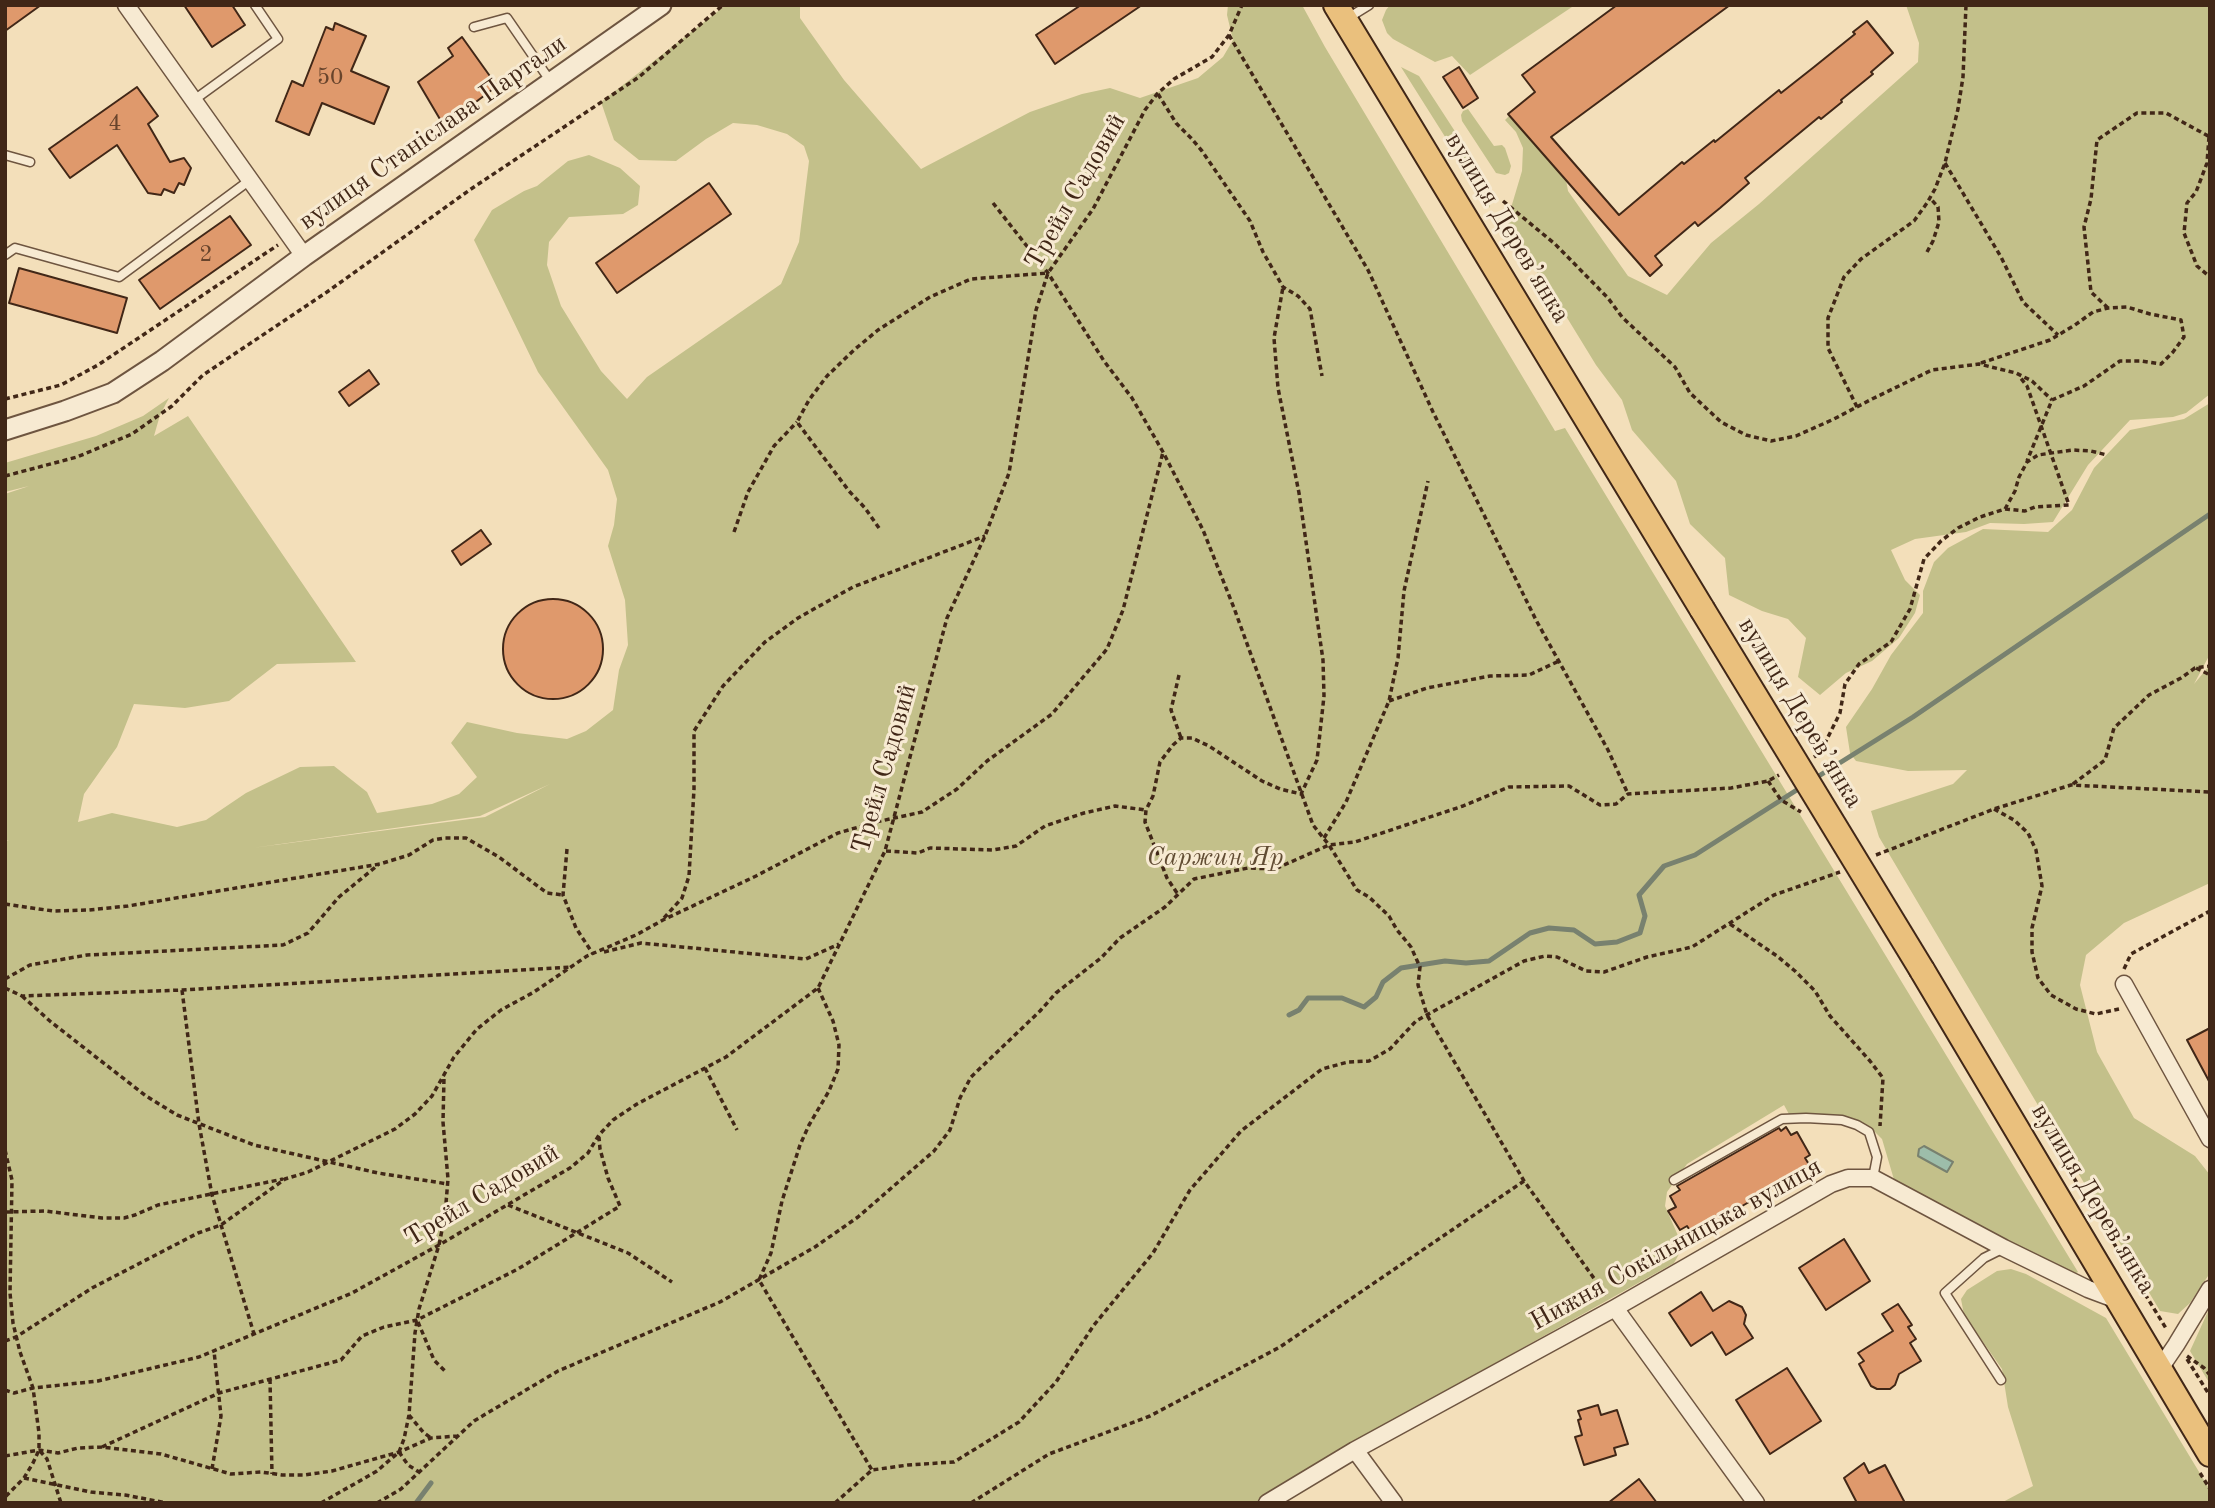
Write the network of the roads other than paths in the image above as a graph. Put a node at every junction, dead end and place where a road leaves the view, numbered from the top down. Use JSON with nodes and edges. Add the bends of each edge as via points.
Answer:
{"nodes":[{"id":1,"x":126,"y":5,"type":"edge"},
{"id":2,"x":255,"y":5,"type":"edge"},
{"id":3,"x":661,"y":5,"type":"edge"},
{"id":4,"x":1369,"y":5,"type":"edge"},
{"id":5,"x":1341,"y":13,"type":"edge"},
{"id":6,"x":474,"y":27,"type":"dead end"},
{"id":7,"x":551,"y":82,"type":"junction"},
{"id":8,"x":194,"y":100,"type":"junction"},
{"id":9,"x":5,"y":155,"type":"edge"},
{"id":10,"x":30,"y":162,"type":"dead end"},
{"id":11,"x":250,"y":180,"type":"junction"},
{"id":12,"x":5,"y":255,"type":"edge"},
{"id":13,"x":304,"y":256,"type":"junction"},
{"id":14,"x":5,"y":430,"type":"edge"},
{"id":15,"x":2124,"y":984,"type":"road end"},
{"id":16,"x":2210,"y":1139,"type":"edge"},
{"id":17,"x":1873,"y":1178,"type":"junction"},
{"id":18,"x":1674,"y":1180,"type":"dead end"},
{"id":19,"x":2004,"y":1248,"type":"junction"},
{"id":20,"x":2210,"y":1290,"type":"edge"},
{"id":21,"x":2120,"y":1301,"type":"junction"},
{"id":22,"x":1615,"y":1308,"type":"junction"},
{"id":23,"x":2159,"y":1370,"type":"junction"},
{"id":24,"x":2001,"y":1380,"type":"dead end"},
{"id":25,"x":1355,"y":1450,"type":"junction"},
{"id":26,"x":2210,"y":1454,"type":"edge"},
{"id":27,"x":1267,"y":1503,"type":"edge"},
{"id":28,"x":1394,"y":1503,"type":"edge"},
{"id":29,"x":1756,"y":1503,"type":"edge"}],
"edges":[{"from":1,"to":8,"type":"street"},
{"from":2,"to":8,"type":"lane","via":[[278,39]]},
{"from":3,"to":7,"type":"street","name":"вулиця Станіслава Партали"},
{"from":4,"to":5,"type":"lane"},
{"from":5,"to":21,"type":"main road","name":"вулиця Дерев’янка","bridge":true},
{"from":6,"to":7,"type":"lane","via":[[508,18]]},
{"from":7,"to":13,"type":"street","name":"вулиця Станіслава Партали"},
{"from":8,"to":11,"type":"street"},
{"from":9,"to":10,"type":"lane"},
{"from":11,"to":12,"type":"lane","via":[[119,277],[15,248]]},
{"from":11,"to":13,"type":"street"},
{"from":13,"to":14,"type":"street","name":"вулиця Станіслава Партали","via":[[113,393]]},
{"from":15,"to":16,"type":"street"},
{"from":17,"to":18,"type":"lane","via":[[1877,1157],[1869,1132],[1842,1120],[1782,1119]]},
{"from":17,"to":19,"type":"street"},
{"from":17,"to":22,"type":"street","name":"Нижня Сокільницька вулиця","via":[[1848,1178],[1831,1184]]},
{"from":19,"to":21,"type":"street"},
{"from":19,"to":24,"type":"lane","via":[[1984,1258],[1945,1293]]},
{"from":20,"to":23,"type":"street"},
{"from":21,"to":23,"type":"main road","name":"вулиця Дерев’янка"},
{"from":22,"to":25,"type":"street","name":"Нижня Сокільницька вулиця"},
{"from":22,"to":29,"type":"street"},
{"from":23,"to":26,"type":"main road","name":"вулиця Дерев’янка"},
{"from":25,"to":27,"type":"street","name":"Нижня Сокільницька вулиця"},
{"from":25,"to":28,"type":"street"}]}
